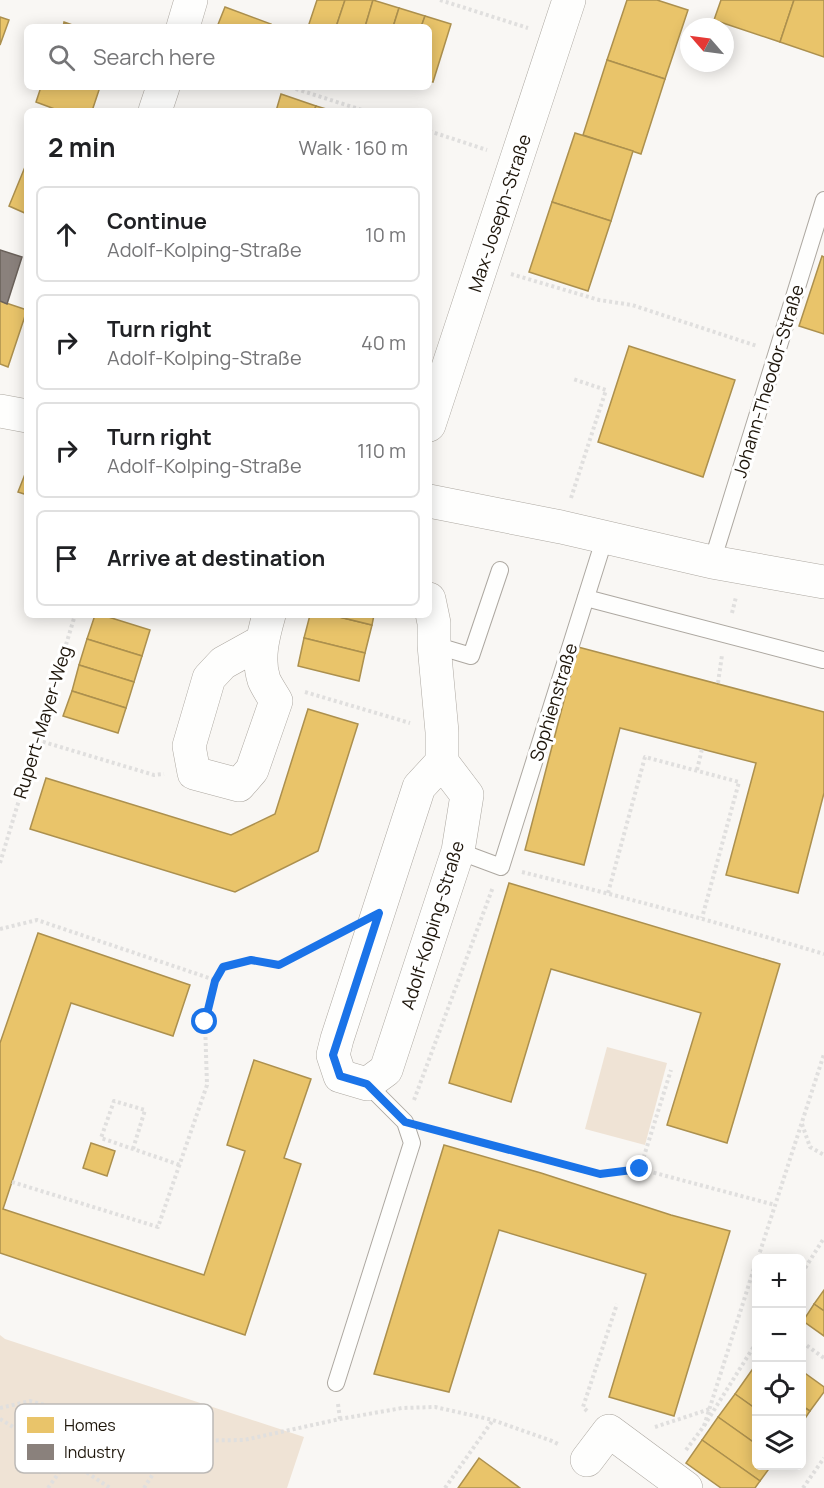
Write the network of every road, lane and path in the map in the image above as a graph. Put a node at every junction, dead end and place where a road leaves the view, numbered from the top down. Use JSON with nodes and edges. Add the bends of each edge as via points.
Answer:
{"nodes":[{"id":1,"x":191,"y":0,"type":"edge"},
{"id":2,"x":440,"y":0,"type":"edge"},
{"id":3,"x":569,"y":0,"type":"edge"},
{"id":4,"x":184,"y":24,"type":"edge"},
{"id":5,"x":557,"y":37,"type":"junction"},
{"id":6,"x":162,"y":90,"type":"edge"},
{"id":7,"x":299,"y":90,"type":"edge"},
{"id":8,"x":157,"y":108,"type":"edge"},
{"id":9,"x":356,"y":108,"type":"edge"},
{"id":10,"x":432,"y":132,"type":"edge"},
{"id":11,"x":517,"y":159,"type":"junction"},
{"id":12,"x":824,"y":200,"type":"edge"},
{"id":13,"x":482,"y":265,"type":"junction"},
{"id":14,"x":776,"y":352,"type":"junction"},
{"id":15,"x":573,"y":379,"type":"dead end"},
{"id":16,"x":0,"y":411,"type":"edge"},
{"id":17,"x":24,"y":415,"type":"edge"},
{"id":18,"x":432,"y":416,"type":"edge"},
{"id":19,"x":432,"y":502,"type":"edge"},
{"id":20,"x":561,"y":527,"type":"junction"},
{"id":21,"x":605,"y":537,"type":"junction"},
{"id":22,"x":712,"y":562,"type":"junction"},
{"id":23,"x":500,"y":570,"type":"dead end"},
{"id":24,"x":824,"y":582,"type":"edge"},
{"id":25,"x":586,"y":598,"type":"junction"},
{"id":26,"x":432,"y":613,"type":"edge"},
{"id":27,"x":74,"y":618,"type":"edge"},
{"id":28,"x":265,"y":629,"type":"edge"},
{"id":29,"x":434,"y":645,"type":"junction"},
{"id":30,"x":823,"y":660,"type":"edge"},
{"id":31,"x":264,"y":680,"type":"junction"},
{"id":32,"x":37,"y":740,"type":"junction"},
{"id":33,"x":442,"y":747,"type":"junction"},
{"id":34,"x":702,"y":750,"type":"dead end"},
{"id":35,"x":697,"y":770,"type":"junction"},
{"id":36,"x":194,"y":773,"type":"junction"},
{"id":37,"x":458,"y":851,"type":"junction"},
{"id":38,"x":0,"y":863,"type":"edge"},
{"id":39,"x":501,"y":867,"type":"junction"},
{"id":40,"x":608,"y":893,"type":"junction"},
{"id":41,"x":379,"y":913,"type":"junction"},
{"id":42,"x":702,"y":918,"type":"junction"},
{"id":43,"x":0,"y":929,"type":"edge"},
{"id":44,"x":824,"y":954,"type":"edge"},
{"id":45,"x":215,"y":981,"type":"junction"},
{"id":46,"x":824,"y":1054,"type":"edge"},
{"id":47,"x":671,"y":1070,"type":"dead end"},
{"id":48,"x":367,"y":1084,"type":"junction"},
{"id":49,"x":405,"y":1122,"type":"junction"},
{"id":50,"x":801,"y":1124,"type":"junction"},
{"id":51,"x":132,"y":1149,"type":"junction"},
{"id":52,"x":824,"y":1155,"type":"edge"},
{"id":53,"x":180,"y":1165,"type":"junction"},
{"id":54,"x":640,"y":1169,"type":"junction"},
{"id":55,"x":12,"y":1182,"type":"dead end"},
{"id":56,"x":775,"y":1205,"type":"junction"},
{"id":57,"x":824,"y":1238,"type":"edge"},
{"id":58,"x":759,"y":1254,"type":"edge"},
{"id":59,"x":806,"y":1265,"type":"edge"},
{"id":60,"x":752,"y":1276,"type":"edge"},
{"id":61,"x":617,"y":1305,"type":"dead end"},
{"id":62,"x":806,"y":1345,"type":"edge"},
{"id":63,"x":752,"y":1349,"type":"edge"},
{"id":64,"x":824,"y":1358,"type":"edge"},
{"id":65,"x":336,"y":1383,"type":"dead end"},
{"id":66,"x":15,"y":1404,"type":"edge"},
{"id":67,"x":17,"y":1404,"type":"edge"},
{"id":68,"x":41,"y":1404,"type":"edge"},
{"id":69,"x":0,"y":1408,"type":"edge"},
{"id":70,"x":710,"y":1409,"type":"junction"},
{"id":71,"x":0,"y":1419,"type":"edge"},
{"id":72,"x":493,"y":1420,"type":"junction"},
{"id":73,"x":704,"y":1426,"type":"junction"},
{"id":74,"x":15,"y":1428,"type":"edge"},
{"id":75,"x":609,"y":1431,"type":"junction"},
{"id":76,"x":213,"y":1441,"type":"edge"},
{"id":77,"x":824,"y":1458,"type":"edge"},
{"id":78,"x":587,"y":1460,"type":"joint"},
{"id":79,"x":59,"y":1473,"type":"edge"},
{"id":80,"x":88,"y":1473,"type":"edge"},
{"id":81,"x":154,"y":1473,"type":"edge"},
{"id":82,"x":677,"y":1482,"type":"edge"},
{"id":83,"x":48,"y":1488,"type":"edge"},
{"id":84,"x":110,"y":1488,"type":"edge"},
{"id":85,"x":144,"y":1488,"type":"edge"},
{"id":86,"x":445,"y":1488,"type":"edge"},
{"id":87,"x":803,"y":1488,"type":"edge"}],
"edges":[{"from":1,"to":4,"type":"street"},
{"from":2,"to":5,"type":"path"},
{"from":3,"to":5,"type":"street","name":"Max-Joseph-Straße"},
{"from":5,"to":11,"type":"street","name":"Max-Joseph-Straße"},
{"from":6,"to":8,"type":"street"},
{"from":7,"to":9,"type":"path"},
{"from":10,"to":11,"type":"path"},
{"from":11,"to":13,"type":"street","name":"Max-Joseph-Straße"},
{"from":12,"to":14,"type":"lane","name":"Johann-Theodor-Straße"},
{"from":13,"to":14,"type":"path","via":[[599,300],[632,305]]},
{"from":13,"to":18,"type":"street","name":"Max-Joseph-Straße"},
{"from":14,"to":22,"type":"lane","name":"Johann-Theodor-Straße"},
{"from":15,"to":20,"type":"path","via":[[606,390]]},
{"from":16,"to":17,"type":"street"},
{"from":19,"to":20,"type":"street"},
{"from":20,"to":21,"type":"street"},
{"from":21,"to":22,"type":"street"},
{"from":21,"to":25,"type":"lane","name":"Sophienstraße"},
{"from":22,"to":24,"type":"street"},
{"from":23,"to":29,"type":"lane","via":[[471,656]]},
{"from":25,"to":30,"type":"lane"},
{"from":25,"to":39,"type":"lane","name":"Sophienstraße"},
{"from":26,"to":29,"type":"street"},
{"from":27,"to":32,"type":"path","name":"Rupert-Mayer-Weg"},
{"from":28,"to":31,"type":"street","via":[[261,663]]},
{"from":28,"to":36,"type":"street","via":[[209,678],[189,746]]},
{"from":29,"to":33,"type":"street"},
{"from":31,"to":33,"type":"path"},
{"from":31,"to":36,"type":"street","via":[[276,701],[252,770],[239,785]]},
{"from":32,"to":36,"type":"path","via":[[154,775]]},
{"from":32,"to":38,"type":"path","name":"Rupert-Mayer-Weg"},
{"from":33,"to":37,"type":"street","name":"Adolf-Kolping-Straße","via":[[466,795]]},
{"from":33,"to":41,"type":"street","via":[[419,787]]},
{"from":34,"to":35,"type":"path"},
{"from":35,"to":40,"type":"path","via":[[645,757]]},
{"from":35,"to":42,"type":"path","via":[[739,782]]},
{"from":37,"to":39,"type":"lane"},
{"from":37,"to":48,"type":"street","name":"Adolf-Kolping-Straße","via":[[386,1070]]},
{"from":39,"to":40,"type":"path"},
{"from":39,"to":49,"type":"path"},
{"from":40,"to":42,"type":"path"},
{"from":41,"to":45,"type":"path","via":[[279,965],[251,960],[223,967]]},
{"from":41,"to":48,"type":"street","via":[[333,1055],[340,1076]]},
{"from":42,"to":44,"type":"path"},
{"from":43,"to":45,"type":"path","via":[[38,920]]},
{"from":45,"to":53,"type":"path","via":[[205,1022],[207,1085]]},
{"from":46,"to":50,"type":"path"},
{"from":47,"to":54,"type":"path"},
{"from":48,"to":49,"type":"lane"},
{"from":49,"to":54,"type":"path","via":[[600,1174]]},
{"from":49,"to":65,"type":"lane","via":[[412,1143]]},
{"from":50,"to":52,"type":"path","via":[[810,1147]]},
{"from":50,"to":56,"type":"path"},
{"from":51,"to":51,"type":"path","via":[[101,1138],[114,1101],[145,1110]]},
{"from":51,"to":53,"type":"path"},
{"from":53,"to":55,"type":"path","via":[[158,1227]]},
{"from":54,"to":56,"type":"path"},
{"from":56,"to":58,"type":"path"},
{"from":57,"to":59,"type":"path"},
{"from":60,"to":70,"type":"path"},
{"from":61,"to":75,"type":"path","via":[[583,1407]]},
{"from":62,"to":64,"type":"path"},
{"from":63,"to":73,"type":"path"},
{"from":66,"to":69,"type":"path"},
{"from":67,"to":68,"type":"path"},
{"from":70,"to":73,"type":"path"},
{"from":70,"to":75,"type":"path","via":[[642,1432]]},
{"from":71,"to":74,"type":"path"},
{"from":72,"to":76,"type":"path","via":[[435,1407],[402,1408],[244,1440]]},
{"from":72,"to":78,"type":"path","via":[[552,1441]]},
{"from":72,"to":86,"type":"path"},
{"from":73,"to":82,"type":"path"},
{"from":75,"to":78,"type":"street"},
{"from":75,"to":82,"type":"street"},
{"from":77,"to":87,"type":"path"},
{"from":79,"to":83,"type":"path"},
{"from":80,"to":84,"type":"path"},
{"from":81,"to":85,"type":"path"}]}
